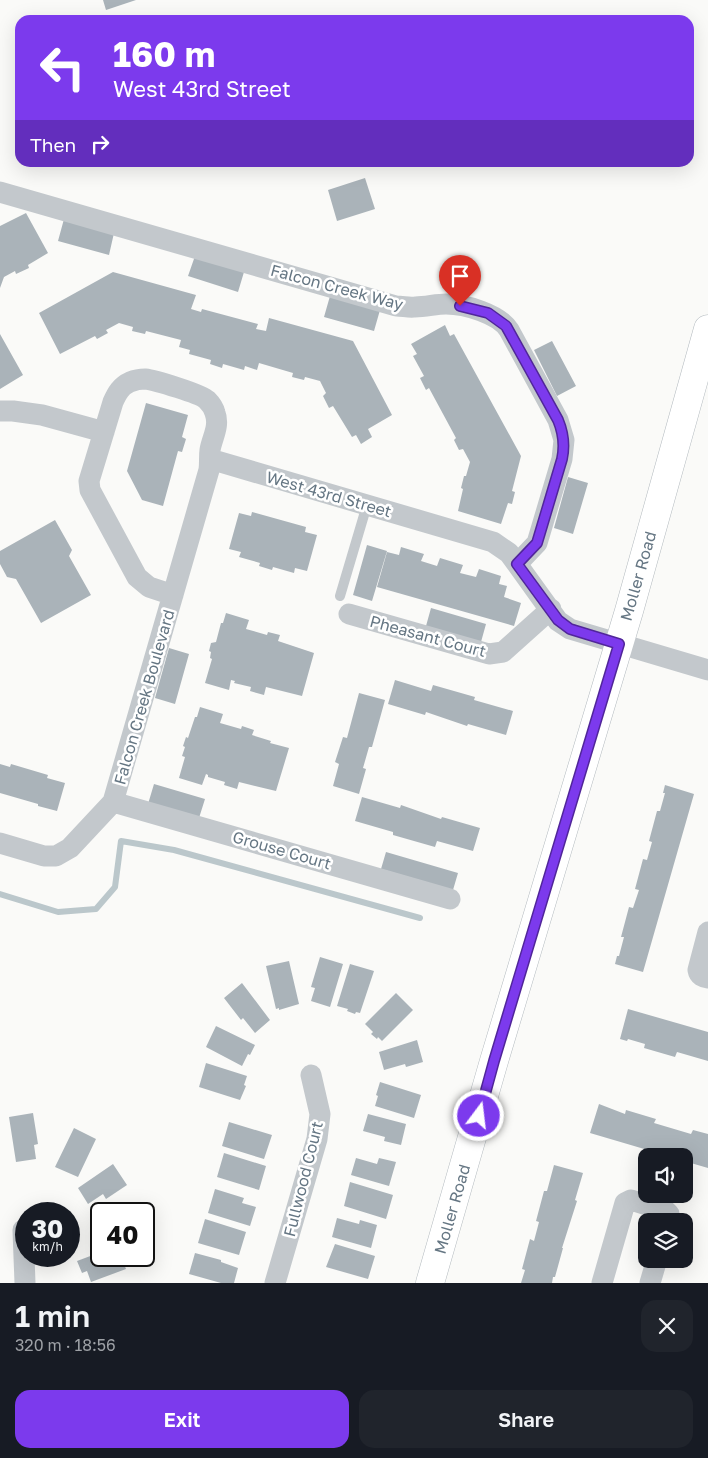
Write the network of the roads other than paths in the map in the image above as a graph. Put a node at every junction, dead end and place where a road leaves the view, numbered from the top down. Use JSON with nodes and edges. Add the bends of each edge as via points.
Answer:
{"nodes":[{"id":1,"x":0,"y":192,"type":"edge"},
{"id":2,"x":708,"y":329,"type":"edge"},
{"id":3,"x":0,"y":411,"type":"edge"},
{"id":4,"x":104,"y":432,"type":"junction"},
{"id":5,"x":210,"y":459,"type":"junction"},
{"id":6,"x":367,"y":505,"type":"junction"},
{"id":7,"x":517,"y":564,"type":"junction"},
{"id":8,"x":173,"y":595,"type":"junction"},
{"id":9,"x":344,"y":605,"type":"joint"},
{"id":10,"x":551,"y":609,"type":"junction"},
{"id":11,"x":619,"y":644,"type":"junction"},
{"id":12,"x":708,"y":670,"type":"edge"},
{"id":13,"x":113,"y":802,"type":"junction"},
{"id":14,"x":0,"y":843,"type":"edge"},
{"id":15,"x":450,"y":899,"type":"dead end"},
{"id":16,"x":708,"y":932,"type":"edge"},
{"id":17,"x":708,"y":978,"type":"edge"},
{"id":18,"x":311,"y":1075,"type":"dead end"},
{"id":19,"x":668,"y":1213,"type":"edge"},
{"id":20,"x":24,"y":1267,"type":"edge"},
{"id":21,"x":654,"y":1268,"type":"edge"},
{"id":22,"x":25,"y":1283,"type":"edge"},
{"id":23,"x":275,"y":1283,"type":"edge"},
{"id":24,"x":430,"y":1283,"type":"edge"},
{"id":25,"x":602,"y":1283,"type":"edge"},
{"id":26,"x":650,"y":1283,"type":"edge"}],
"edges":[{"from":1,"to":7,"type":"street","name":"Falcon Creek Way","via":[[396,306],[449,304],[494,316],[509,330],[558,420],[564,440],[562,459],[537,543]]},
{"from":2,"to":11,"type":"street","name":"Moller Road"},
{"from":3,"to":4,"type":"street","via":[[42,415]]},
{"from":4,"to":5,"type":"street","via":[[116,394],[130,382],[146,379],[208,400],[214,408],[217,422]]},
{"from":4,"to":8,"type":"street","via":[[89,481],[90,490],[137,577],[149,588]]},
{"from":5,"to":6,"type":"street","name":"West 43rd Street"},
{"from":5,"to":8,"type":"street","name":"Falcon Creek Boulevard"},
{"from":6,"to":7,"type":"street","name":"West 43rd Street","via":[[493,542],[509,553]]},
{"from":6,"to":9,"type":"lane"},
{"from":7,"to":10,"type":"street","name":"West 43rd Street"},
{"from":8,"to":13,"type":"street","name":"Falcon Creek Boulevard"},
{"from":9,"to":10,"type":"street","name":"Pheasant Court","via":[[489,654],[503,652]]},
{"from":10,"to":11,"type":"street","name":"West 43rd Street","via":[[558,620],[570,629]]},
{"from":11,"to":12,"type":"street","name":"West 43rd Street"},
{"from":11,"to":24,"type":"street","name":"Moller Road"},
{"from":13,"to":14,"type":"street","name":"Falcon Creek Boulevard","via":[[70,848],[56,856],[44,856]]},
{"from":13,"to":15,"type":"street","name":"Grouse Court"},
{"from":16,"to":17,"type":"street","via":[[698,970]]},
{"from":18,"to":23,"type":"street","name":"Fullwood Court","via":[[320,1114],[317,1139]]},
{"from":19,"to":25,"type":"street","via":[[631,1200],[625,1203]]},
{"from":20,"to":22,"type":"street"},
{"from":21,"to":26,"type":"street"}]}
